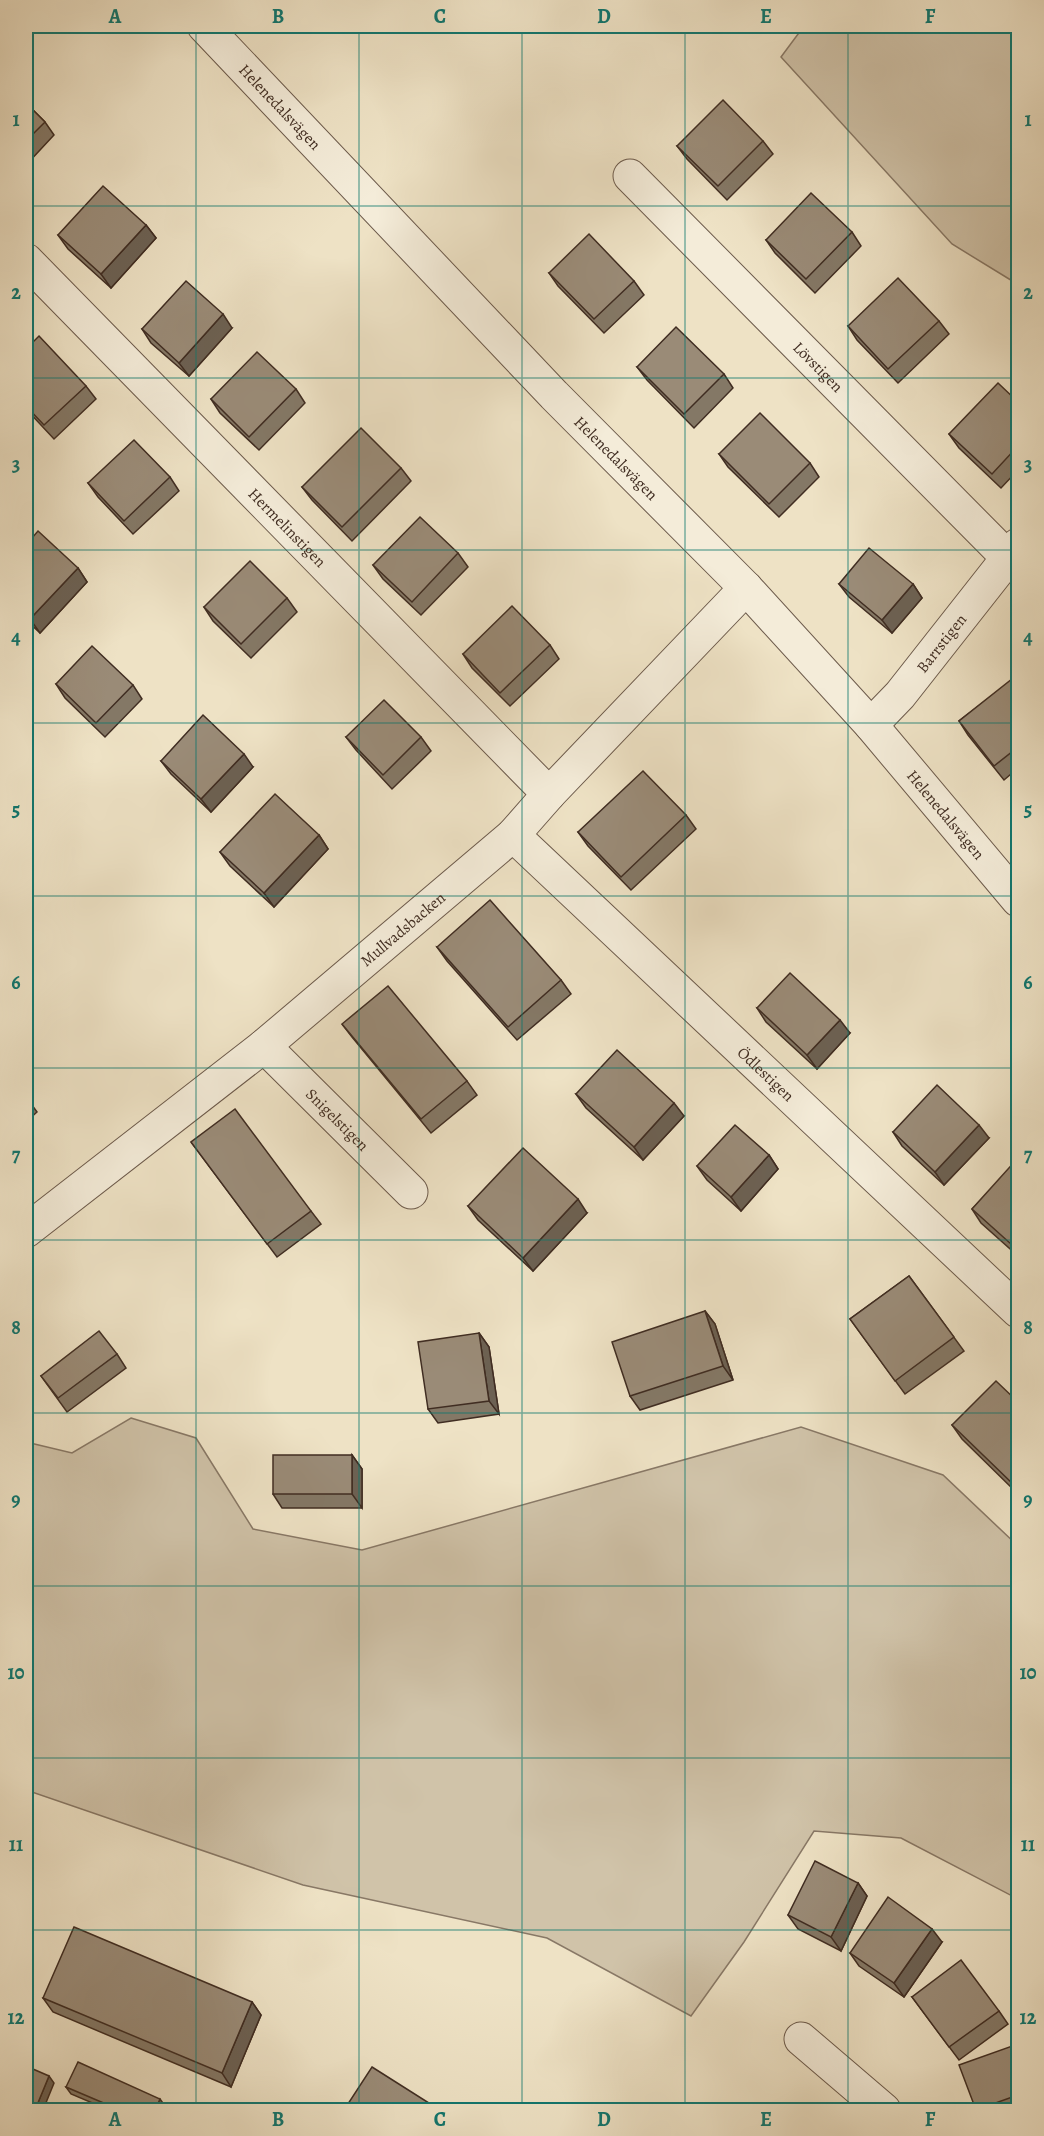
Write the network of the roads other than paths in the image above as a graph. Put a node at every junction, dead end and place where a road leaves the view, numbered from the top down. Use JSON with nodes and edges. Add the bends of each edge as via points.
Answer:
{"nodes":[{"id":1,"x":204,"y":26,"type":"edge"},
{"id":2,"x":630,"y":176,"type":"dead end"},
{"id":3,"x":26,"y":260,"type":"edge"},
{"id":4,"x":1015,"y":557,"type":"edge"},
{"id":5,"x":746,"y":588,"type":"junction"},
{"id":6,"x":871,"y":725,"type":"junction"},
{"id":7,"x":549,"y":794,"type":"junction"},
{"id":8,"x":513,"y":835,"type":"junction"},
{"id":9,"x":1018,"y":900,"type":"edge"},
{"id":10,"x":264,"y":1046,"type":"junction"},
{"id":11,"x":411,"y":1192,"type":"dead end"},
{"id":12,"x":26,"y":1231,"type":"edge"},
{"id":13,"x":1018,"y":1311,"type":"edge"},
{"id":14,"x":801,"y":2039,"type":"dead end"},
{"id":15,"x":884,"y":2110,"type":"edge"}],
"edges":[{"from":1,"to":5,"type":"street","name":"Helenedalsvägen","via":[[554,395]]},
{"from":2,"to":4,"type":"street","name":"Lövstigen"},
{"from":3,"to":7,"type":"street","name":"Hermelinstigen"},
{"from":4,"to":6,"type":"street","name":"Barrstigen"},
{"from":5,"to":6,"type":"street","name":"Helenedalsvägen"},
{"from":5,"to":7,"type":"street","name":"Mullvadsbacken"},
{"from":6,"to":9,"type":"street","name":"Helenedalsvägen"},
{"from":7,"to":8,"type":"street","name":"Mullvadsbacken"},
{"from":8,"to":10,"type":"street","name":"Mullvadsbacken"},
{"from":8,"to":13,"type":"street","name":"Ödlestigen"},
{"from":10,"to":11,"type":"street","name":"Snigelstigen"},
{"from":10,"to":12,"type":"street","name":"Mullvadsbacken"},
{"from":14,"to":15,"type":"street"}]}
